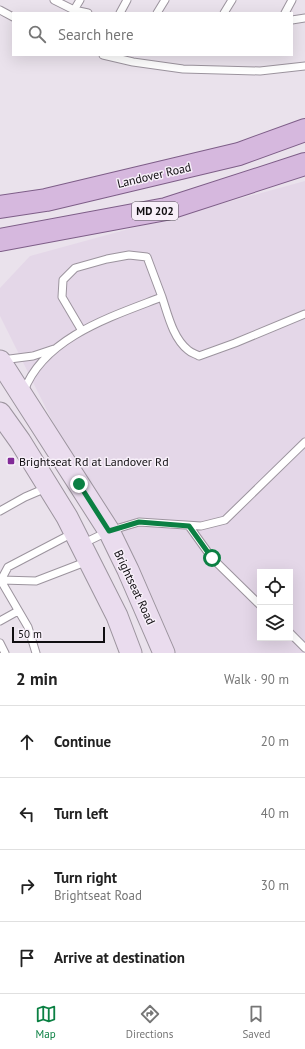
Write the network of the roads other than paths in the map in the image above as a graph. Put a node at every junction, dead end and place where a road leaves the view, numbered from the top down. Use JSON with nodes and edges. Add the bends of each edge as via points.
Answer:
{"nodes":[{"id":1,"x":54,"y":0,"type":"edge"},
{"id":2,"x":80,"y":0,"type":"edge"},
{"id":3,"x":127,"y":0,"type":"edge"},
{"id":4,"x":165,"y":0,"type":"edge"},
{"id":5,"x":232,"y":0,"type":"edge"},
{"id":6,"x":292,"y":0,"type":"edge"},
{"id":7,"x":0,"y":10,"type":"edge"},
{"id":8,"x":74,"y":10,"type":"junction"},
{"id":9,"x":83,"y":12,"type":"edge"},
{"id":10,"x":121,"y":12,"type":"edge"},
{"id":11,"x":159,"y":12,"type":"edge"},
{"id":12,"x":225,"y":12,"type":"edge"},
{"id":13,"x":286,"y":12,"type":"edge"},
{"id":14,"x":12,"y":16,"type":"edge"},
{"id":15,"x":305,"y":18,"type":"edge"},
{"id":16,"x":293,"y":20,"type":"edge"},
{"id":17,"x":107,"y":56,"type":"edge"},
{"id":18,"x":305,"y":66,"type":"edge"},
{"id":19,"x":305,"y":130,"type":"edge"},
{"id":20,"x":305,"y":164,"type":"edge"},
{"id":21,"x":0,"y":197,"type":"edge"},
{"id":22,"x":46,"y":200,"type":"junction"},
{"id":23,"x":0,"y":207,"type":"edge"},
{"id":24,"x":3,"y":242,"type":"edge"},
{"id":25,"x":162,"y":298,"type":"junction"},
{"id":26,"x":305,"y":314,"type":"edge"},
{"id":27,"x":82,"y":331,"type":"junction"},
{"id":28,"x":56,"y":349,"type":"junction"},
{"id":29,"x":0,"y":360,"type":"edge"},
{"id":30,"x":22,"y":396,"type":"junction"},
{"id":31,"x":2,"y":420,"type":"edge"},
{"id":32,"x":305,"y":442,"type":"edge"},
{"id":33,"x":48,"y":487,"type":"junction"},
{"id":34,"x":0,"y":511,"type":"edge"},
{"id":35,"x":189,"y":526,"type":"junction"},
{"id":36,"x":109,"y":531,"type":"junction"},
{"id":37,"x":82,"y":546,"type":"junction"},
{"id":38,"x":0,"y":579,"type":"edge"},
{"id":39,"x":257,"y":602,"type":"edge"},
{"id":40,"x":18,"y":611,"type":"junction"},
{"id":41,"x":0,"y":621,"type":"edge"},
{"id":42,"x":293,"y":636,"type":"edge"},
{"id":43,"x":0,"y":642,"type":"edge"},
{"id":44,"x":305,"y":648,"type":"edge"},
{"id":45,"x":4,"y":653,"type":"edge"},
{"id":46,"x":36,"y":653,"type":"edge"},
{"id":47,"x":131,"y":653,"type":"edge"},
{"id":48,"x":164,"y":653,"type":"edge"}],
"edges":[{"from":1,"to":8,"type":"lane"},
{"from":2,"to":8,"type":"lane"},
{"from":3,"to":10,"type":"lane"},
{"from":4,"to":11,"type":"lane"},
{"from":5,"to":12,"type":"lane"},
{"from":6,"to":13,"type":"lane"},
{"from":7,"to":14,"type":"lane"},
{"from":8,"to":9,"type":"lane"},
{"from":15,"to":16,"type":"lane"},
{"from":17,"to":18,"type":"lane","via":[[183,69],[260,71]]},
{"from":19,"to":22,"type":"main road","name":"Landover Road","via":[[239,154]]},
{"from":20,"to":24,"type":"main road","number":"MD 202","via":[[166,209]]},
{"from":21,"to":22,"type":"main road"},
{"from":22,"to":23,"type":"main road","name":"Landover Road"},
{"from":25,"to":26,"type":"lane","via":[[180,340],[188,350],[199,356]]},
{"from":25,"to":27,"type":"lane","via":[[110,317]]},
{"from":25,"to":27,"type":"lane","via":[[147,257],[129,255],[75,268],[63,280],[62,297]]},
{"from":27,"to":28,"type":"lane"},
{"from":28,"to":29,"type":"lane","via":[[33,356]]},
{"from":28,"to":30,"type":"lane","via":[[36,370]]},
{"from":29,"to":30,"type":"main road","name":"Brightseat Road"},
{"from":30,"to":36,"type":"main road","name":"Brightseat Road"},
{"from":31,"to":33,"type":"main road","via":[[20,441]]},
{"from":32,"to":35,"type":"lane","via":[[225,520],[208,525]]},
{"from":33,"to":34,"type":"lane"},
{"from":33,"to":37,"type":"main road"},
{"from":35,"to":36,"type":"lane","via":[[139,522]]},
{"from":35,"to":39,"type":"lane","via":[[212,558]]},
{"from":36,"to":37,"type":"lane"},
{"from":36,"to":48,"type":"main road","name":"Brightseat Road"},
{"from":37,"to":38,"type":"lane","via":[[8,567]]},
{"from":37,"to":38,"type":"lane","via":[[36,581]]},
{"from":37,"to":47,"type":"main road","via":[[117,616]]},
{"from":38,"to":40,"type":"lane"},
{"from":40,"to":41,"type":"lane"},
{"from":40,"to":46,"type":"lane","via":[[28,627]]},
{"from":42,"to":44,"type":"lane"},
{"from":43,"to":45,"type":"lane"}]}
